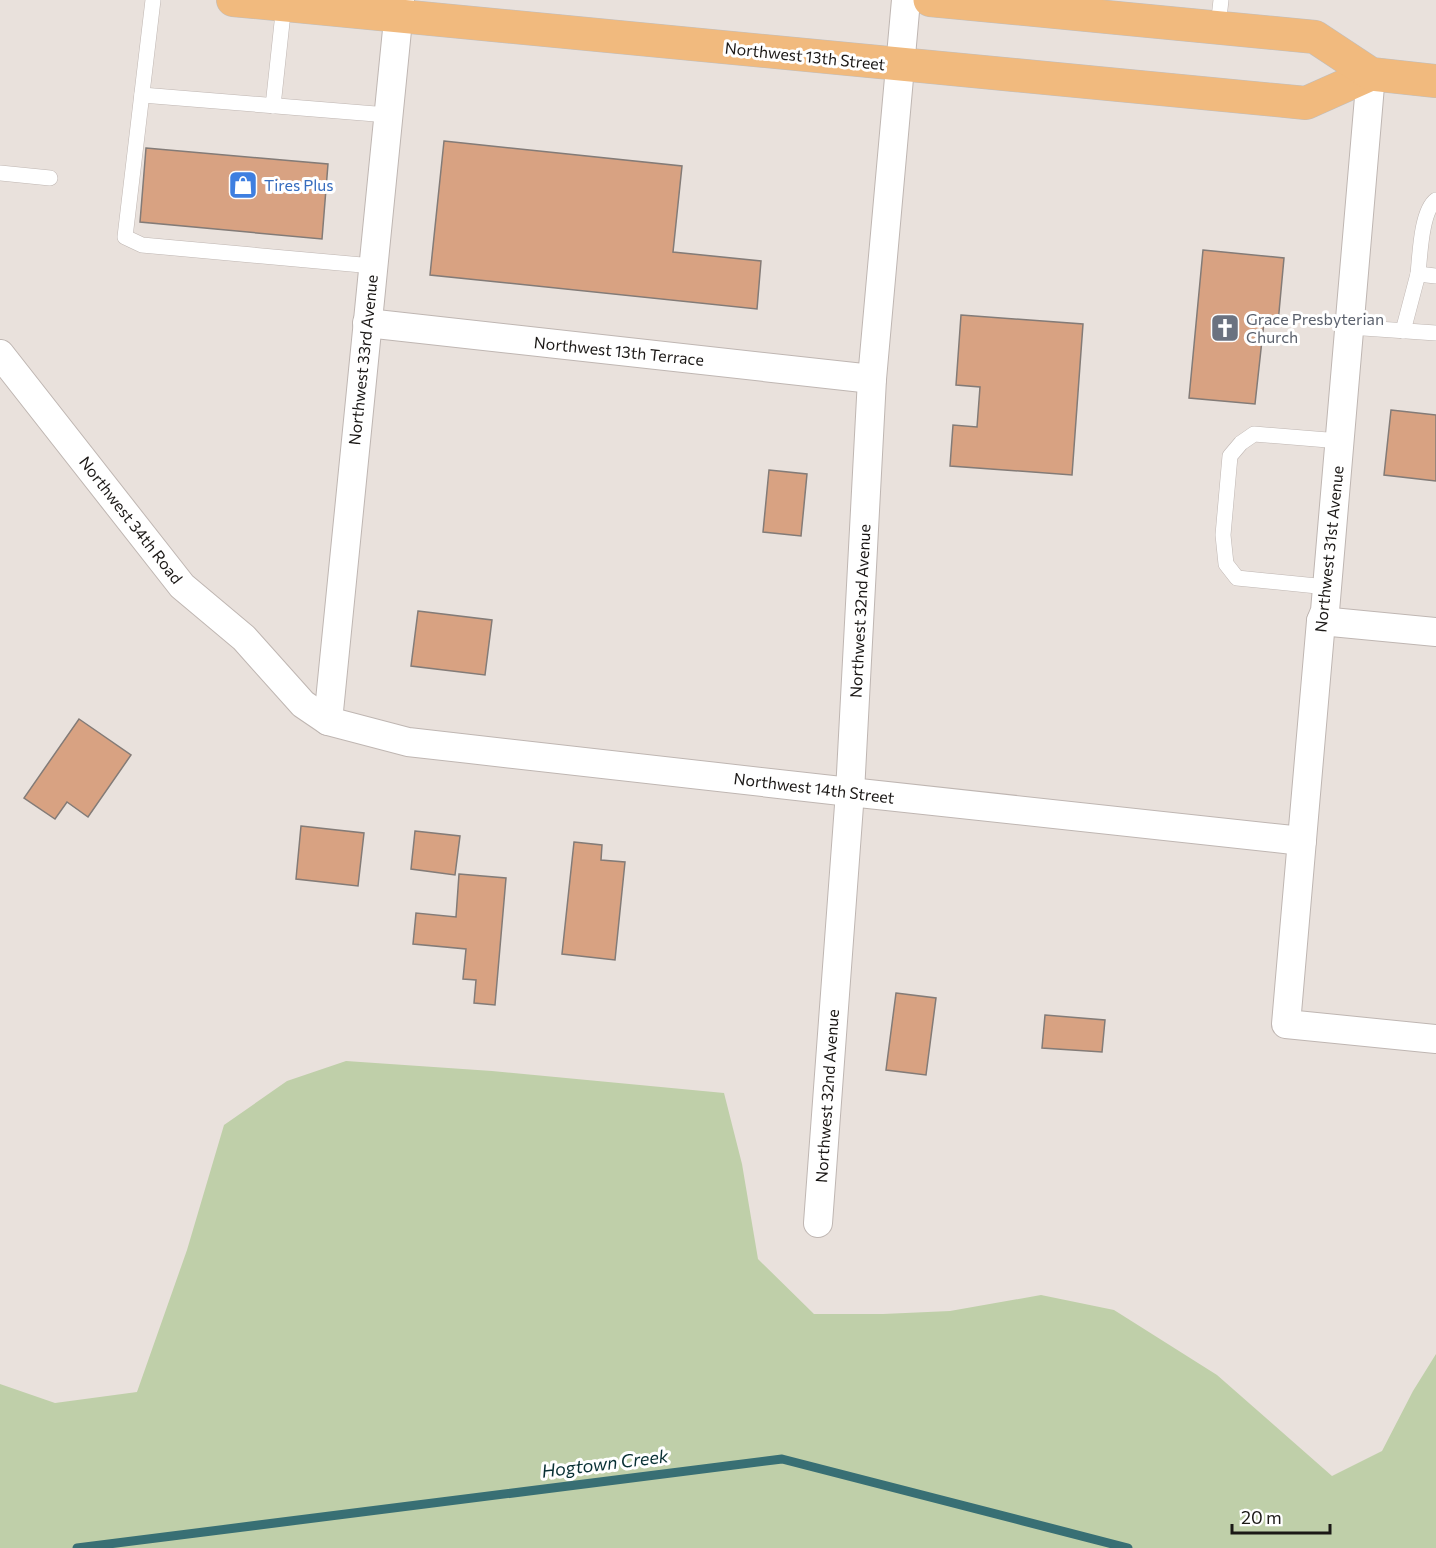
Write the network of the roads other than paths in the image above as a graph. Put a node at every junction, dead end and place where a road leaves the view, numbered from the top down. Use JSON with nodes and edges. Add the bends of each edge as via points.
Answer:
{"nodes":[{"id":1,"x":153,"y":0,"type":"edge"},
{"id":2,"x":233,"y":0,"type":"edge"},
{"id":3,"x":906,"y":0,"type":"edge"},
{"id":4,"x":930,"y":0,"type":"edge"},
{"id":5,"x":284,"y":4,"type":"junction"},
{"id":6,"x":399,"y":8,"type":"edge"},
{"id":7,"x":1220,"y":14,"type":"edge"},
{"id":8,"x":900,"y":65,"type":"junction"},
{"id":9,"x":1371,"y":74,"type":"junction"},
{"id":10,"x":1436,"y":81,"type":"edge"},
{"id":11,"x":142,"y":95,"type":"junction"},
{"id":12,"x":273,"y":106,"type":"junction"},
{"id":13,"x":388,"y":115,"type":"junction"},
{"id":14,"x":0,"y":173,"type":"edge"},
{"id":15,"x":50,"y":178,"type":"dead end"},
{"id":16,"x":1436,"y":200,"type":"edge"},
{"id":17,"x":1428,"y":253,"type":"edge"},
{"id":18,"x":372,"y":266,"type":"junction"},
{"id":19,"x":1418,"y":274,"type":"junction"},
{"id":20,"x":1436,"y":276,"type":"edge"},
{"id":21,"x":367,"y":323,"type":"junction"},
{"id":22,"x":1349,"y":327,"type":"junction"},
{"id":23,"x":1403,"y":331,"type":"junction"},
{"id":24,"x":1436,"y":333,"type":"edge"},
{"id":25,"x":0,"y":354,"type":"edge"},
{"id":26,"x":872,"y":379,"type":"junction"},
{"id":27,"x":1340,"y":441,"type":"junction"},
{"id":28,"x":1327,"y":587,"type":"junction"},
{"id":29,"x":1322,"y":621,"type":"junction"},
{"id":30,"x":1436,"y":632,"type":"edge"},
{"id":31,"x":328,"y":721,"type":"junction"},
{"id":32,"x":850,"y":792,"type":"junction"},
{"id":33,"x":1302,"y":841,"type":"junction"},
{"id":34,"x":1436,"y":1039,"type":"edge"},
{"id":35,"x":818,"y":1223,"type":"dead end"}],
"edges":[{"from":1,"to":11,"type":"lane"},
{"from":2,"to":5,"type":"main road","name":"Northwest 13th Street"},
{"from":3,"to":8,"type":"street","name":"Northwest 32nd Avenue"},
{"from":4,"to":7,"type":"main road"},
{"from":5,"to":6,"type":"main road","name":"Northwest 13th Street"},
{"from":5,"to":12,"type":"lane"},
{"from":6,"to":8,"type":"main road","name":"Northwest 13th Street"},
{"from":6,"to":13,"type":"street","name":"Northwest 33rd Avenue"},
{"from":7,"to":9,"type":"main road","via":[[1315,37]]},
{"from":8,"to":9,"type":"main road","name":"Northwest 13th Street","via":[[1306,103]]},
{"from":8,"to":26,"type":"street","name":"Northwest 32nd Avenue"},
{"from":9,"to":10,"type":"main road"},
{"from":9,"to":22,"type":"street","name":"Northwest 31st Avenue"},
{"from":11,"to":12,"type":"lane"},
{"from":11,"to":18,"type":"lane","via":[[125,237],[142,245]]},
{"from":12,"to":13,"type":"lane"},
{"from":13,"to":18,"type":"street","name":"Northwest 33rd Avenue"},
{"from":14,"to":15,"type":"lane"},
{"from":16,"to":17,"type":"lane","via":[[1426,215]]},
{"from":17,"to":19,"type":"lane"},
{"from":18,"to":21,"type":"street","name":"Northwest 33rd Avenue"},
{"from":19,"to":20,"type":"lane"},
{"from":19,"to":23,"type":"lane"},
{"from":21,"to":26,"type":"street","name":"Northwest 13th Terrace"},
{"from":21,"to":31,"type":"street","name":"Northwest 33rd Avenue"},
{"from":22,"to":23,"type":"lane"},
{"from":22,"to":27,"type":"street","name":"Northwest 31st Avenue"},
{"from":23,"to":24,"type":"lane"},
{"from":25,"to":31,"type":"street","name":"Northwest 34th Road","via":[[182,586],[244,638],[303,704]]},
{"from":26,"to":32,"type":"street","name":"Northwest 32nd Avenue"},
{"from":27,"to":28,"type":"street","name":"Northwest 31st Avenue"},
{"from":27,"to":28,"type":"lane","via":[[1254,434],[1230,456],[1223,536],[1226,564],[1238,578]]},
{"from":28,"to":29,"type":"street","name":"Northwest 31st Avenue"},
{"from":29,"to":30,"type":"street"},
{"from":29,"to":33,"type":"street","name":"Northwest 31st Avenue"},
{"from":31,"to":32,"type":"street","name":"Northwest 14th Street","via":[[408,742]]},
{"from":32,"to":33,"type":"street","name":"Northwest 14th Street"},
{"from":32,"to":35,"type":"street","name":"Northwest 32nd Avenue"},
{"from":33,"to":34,"type":"street","name":"Northwest 31st Avenue","via":[[1286,1024]]}]}
